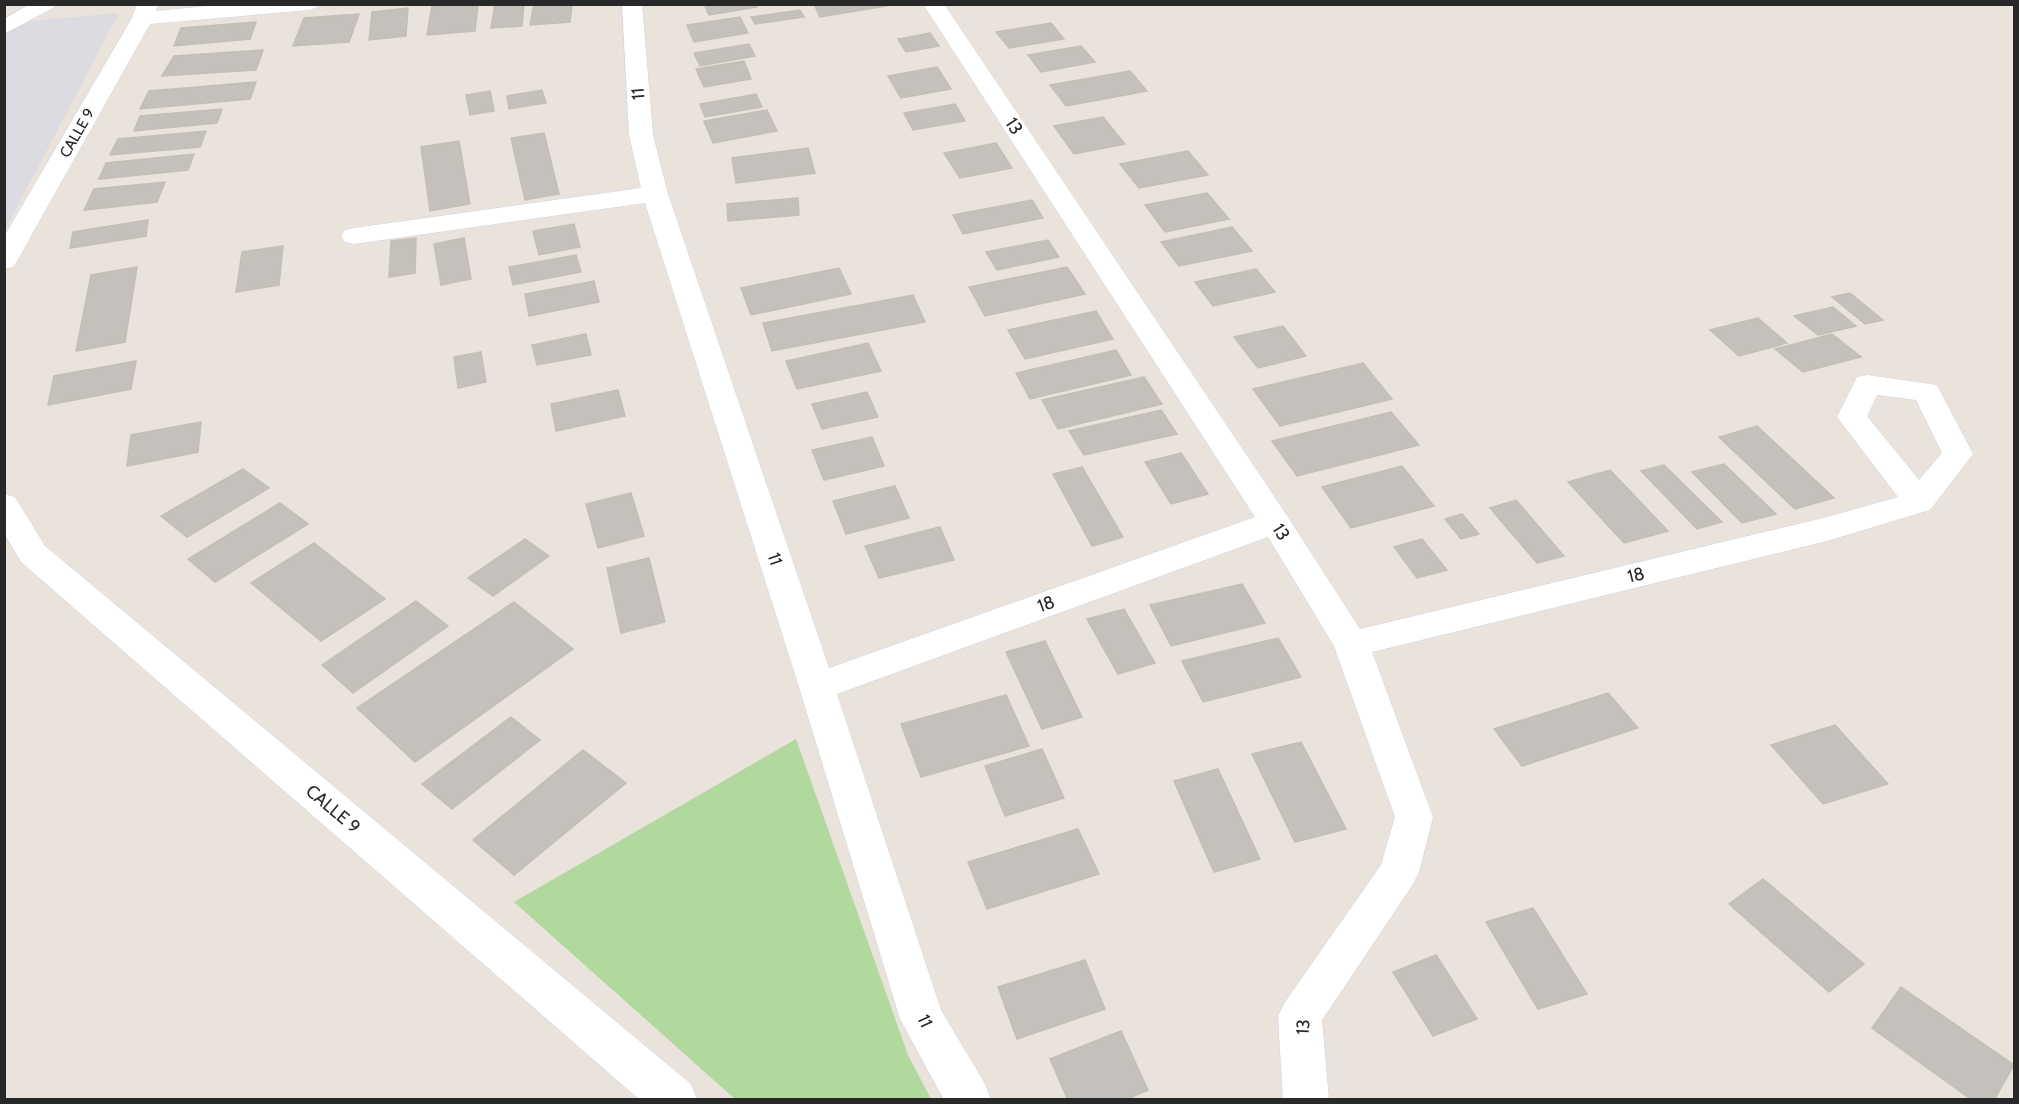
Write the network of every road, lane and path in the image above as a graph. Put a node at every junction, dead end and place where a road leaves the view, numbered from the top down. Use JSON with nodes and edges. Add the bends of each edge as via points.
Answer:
{"nodes":[{"id":1,"x":46,"y":4,"type":"edge"},
{"id":2,"x":309,"y":4,"type":"edge"},
{"id":3,"x":632,"y":4,"type":"edge"},
{"id":4,"x":933,"y":4,"type":"edge"},
{"id":5,"x":146,"y":11,"type":"edge"},
{"id":6,"x":4,"y":28,"type":"edge"},
{"id":7,"x":655,"y":194,"type":"junction"},
{"id":8,"x":354,"y":236,"type":"dead end"},
{"id":9,"x":4,"y":261,"type":"edge"},
{"id":10,"x":1919,"y":502,"type":"dead end"},
{"id":11,"x":4,"y":505,"type":"edge"},
{"id":12,"x":1275,"y":522,"type":"junction"},
{"id":13,"x":1352,"y":644,"type":"junction"},
{"id":14,"x":817,"y":687,"type":"junction"},
{"id":15,"x":675,"y":1100,"type":"edge"},
{"id":16,"x":969,"y":1100,"type":"edge"},
{"id":17,"x":1306,"y":1100,"type":"edge"}],
"edges":[{"from":1,"to":6,"type":"street"},
{"from":2,"to":5,"type":"street"},
{"from":3,"to":7,"type":"street","name":"11","via":[[641,135]]},
{"from":4,"to":12,"type":"street","name":"13"},
{"from":5,"to":9,"type":"street","name":"CALLE 9"},
{"from":7,"to":8,"type":"street"},
{"from":7,"to":14,"type":"street","name":"11"},
{"from":10,"to":13,"type":"street","name":"18","via":[[1827,529]]},
{"from":11,"to":15,"type":"street","name":"CALLE 9","via":[[33,554]]},
{"from":12,"to":13,"type":"street","name":"13"},
{"from":12,"to":14,"type":"street","name":"18"},
{"from":13,"to":17,"type":"street","name":"13","via":[[1414,817],[1399,872],[1300,1016]]},
{"from":14,"to":16,"type":"street","name":"11","via":[[922,1019]]}]}
